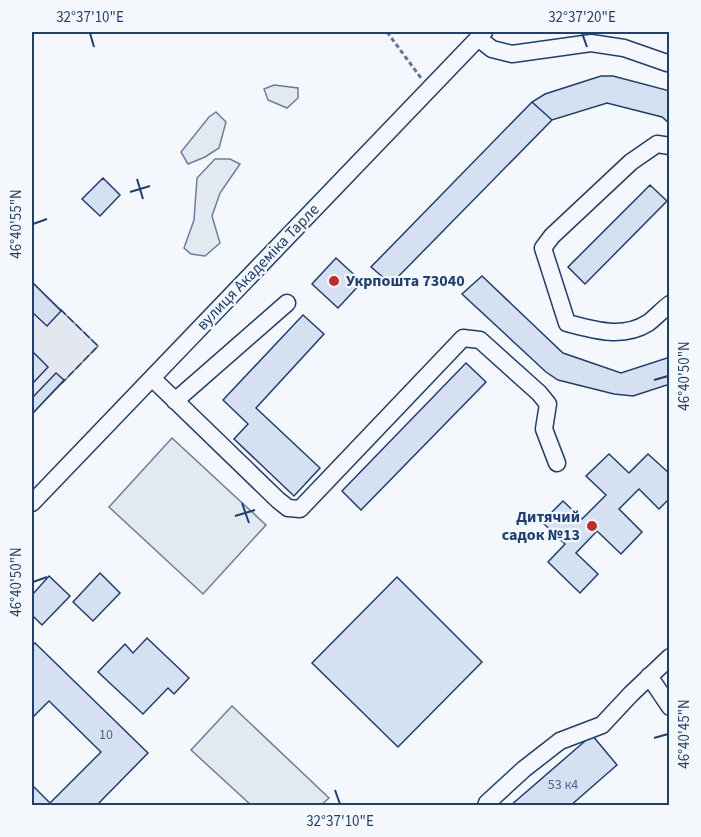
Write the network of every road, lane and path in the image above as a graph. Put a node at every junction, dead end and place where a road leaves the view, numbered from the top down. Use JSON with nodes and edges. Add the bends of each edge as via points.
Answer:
{"nodes":[{"id":1,"x":387,"y":32,"type":"edge"},
{"id":2,"x":481,"y":35,"type":"edge"},
{"id":3,"x":669,"y":62,"type":"edge"},
{"id":4,"x":430,"y":88,"type":"junction"},
{"id":5,"x":669,"y":146,"type":"edge"},
{"id":6,"x":286,"y":303,"type":"dead end"},
{"id":7,"x":669,"y":304,"type":"edge"},
{"id":8,"x":152,"y":378,"type":"junction"},
{"id":9,"x":175,"y":401,"type":"junction"},
{"id":10,"x":557,"y":463,"type":"dead end"},
{"id":11,"x":32,"y":502,"type":"edge"},
{"id":12,"x":669,"y":657,"type":"edge"},
{"id":13,"x":649,"y":676,"type":"junction"},
{"id":14,"x":669,"y":707,"type":"edge"},
{"id":15,"x":486,"y":806,"type":"edge"}],
"edges":[{"from":1,"to":4,"type":"path"},
{"from":2,"to":3,"type":"street","via":[[492,49],[512,54],[591,43]]},
{"from":2,"to":4,"type":"street","name":"вулиця Академіка Тарле"},
{"from":4,"to":8,"type":"street","name":"вулиця Академіка Тарле"},
{"from":5,"to":7,"type":"street","via":[[657,144],[631,162],[543,248],[567,323],[598,331],[626,332],[647,324]]},
{"from":6,"to":9,"type":"street"},
{"from":8,"to":9,"type":"street"},
{"from":8,"to":11,"type":"street","name":"вулиця Академіка Тарле"},
{"from":9,"to":10,"type":"street","via":[[278,500],[288,508],[300,509],[463,338],[480,340],[548,404],[544,429]]},
{"from":12,"to":13,"type":"street"},
{"from":13,"to":14,"type":"street"},
{"from":13,"to":15,"type":"street","via":[[603,725],[560,741]]}]}
